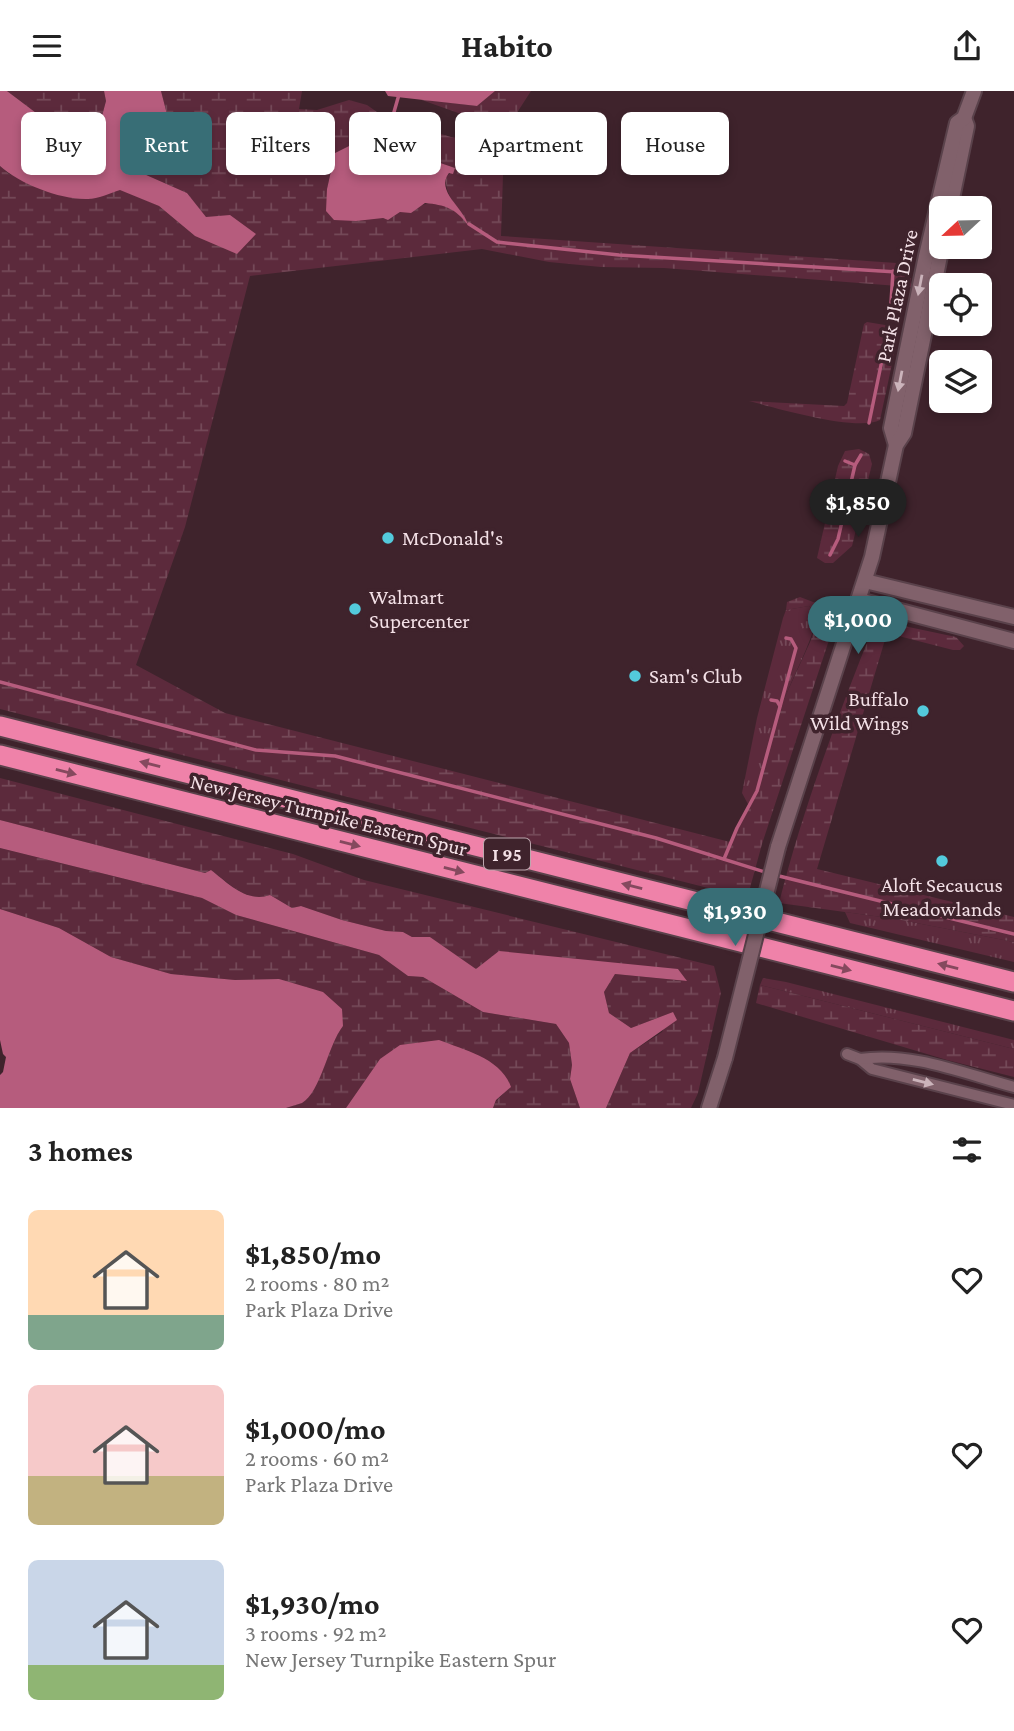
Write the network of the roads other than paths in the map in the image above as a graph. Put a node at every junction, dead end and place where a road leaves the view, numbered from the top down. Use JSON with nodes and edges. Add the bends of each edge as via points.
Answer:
{"nodes":[{"id":1,"x":974,"y":91,"type":"edge"},
{"id":2,"x":964,"y":118,"type":"junction"},
{"id":3,"x":952,"y":196,"type":"edge"},
{"id":4,"x":938,"y":259,"type":"edge"},
{"id":5,"x":920,"y":317,"type":"junction"},
{"id":6,"x":865,"y":581,"type":"junction"},
{"id":7,"x":859,"y":600,"type":"junction"},
{"id":8,"x":1014,"y":617,"type":"edge"},
{"id":9,"x":1014,"y":641,"type":"edge"},
{"id":10,"x":0,"y":726,"type":"edge"},
{"id":11,"x":0,"y":755,"type":"edge"},
{"id":12,"x":1014,"y":982,"type":"edge"},
{"id":13,"x":1014,"y":1011,"type":"edge"},
{"id":14,"x":847,"y":1054,"type":"dead end"},
{"id":15,"x":860,"y":1059,"type":"junction"},
{"id":16,"x":1014,"y":1087,"type":"edge"},
{"id":17,"x":1014,"y":1105,"type":"edge"},
{"id":18,"x":709,"y":1108,"type":"edge"}],
"edges":[{"from":1,"to":2,"type":"street","name":"Park Plaza Drive"},
{"from":2,"to":3,"type":"street","name":"Park Plaza Drive","via":[[967,126]]},
{"from":2,"to":5,"type":"street","name":"Park Plaza Drive","one_way":true,"via":[[957,123]]},
{"from":4,"to":5,"type":"street","name":"Park Plaza Drive"},
{"from":5,"to":6,"type":"street","name":"Park Plaza Drive","via":[[891,428],[896,445]]},
{"from":6,"to":7,"type":"street","name":"Park Plaza Drive"},
{"from":6,"to":8,"type":"street"},
{"from":7,"to":9,"type":"street"},
{"from":7,"to":18,"type":"street","name":"Park Plaza Drive","bridge":true,"via":[[778,847]]},
{"from":12,"to":10,"type":"highway","name":"New Jersey Turnpike Eastern Spur","number":"I 95","one_way":true},
{"from":11,"to":13,"type":"highway","name":"New Jersey Turnpike Eastern Spur","number":"I 95","one_way":true},
{"from":14,"to":15,"type":"street"},
{"from":15,"to":16,"type":"street","via":[[908,1059]]},
{"from":15,"to":17,"type":"street","one_way":true,"via":[[872,1069]]}]}
